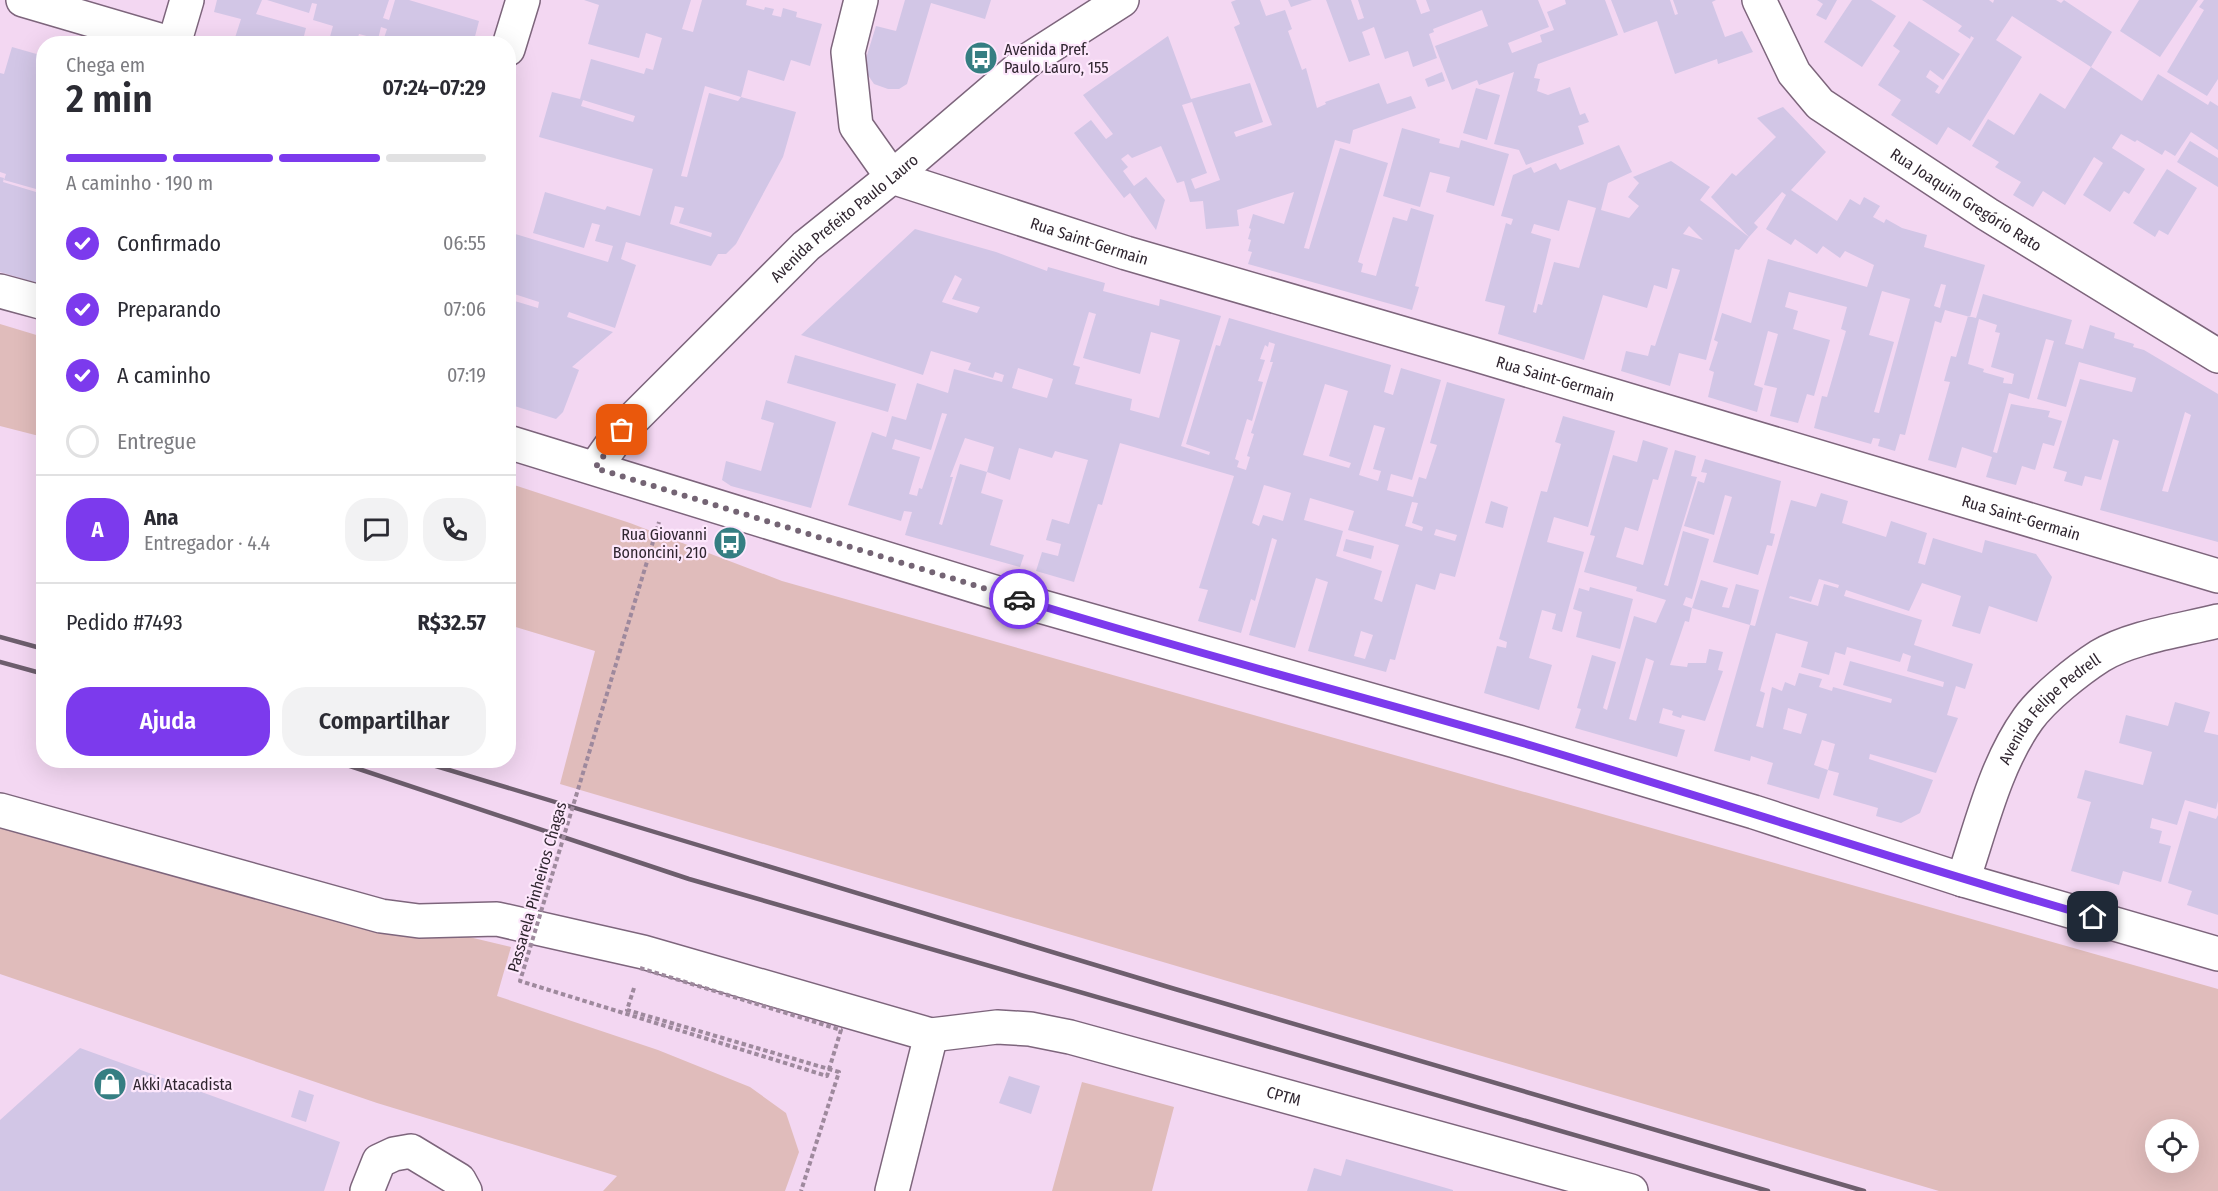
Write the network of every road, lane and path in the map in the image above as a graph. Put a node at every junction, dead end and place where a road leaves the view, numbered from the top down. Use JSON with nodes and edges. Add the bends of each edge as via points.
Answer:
{"nodes":[{"id":1,"x":23,"y":0,"type":"edge"},
{"id":2,"x":187,"y":0,"type":"edge"},
{"id":3,"x":523,"y":0,"type":"edge"},
{"id":4,"x":861,"y":0,"type":"edge"},
{"id":5,"x":1122,"y":0,"type":"edge"},
{"id":6,"x":1759,"y":0,"type":"edge"},
{"id":7,"x":147,"y":36,"type":"edge"},
{"id":8,"x":176,"y":36,"type":"edge"},
{"id":9,"x":512,"y":36,"type":"edge"},
{"id":10,"x":892,"y":177,"type":"junction"},
{"id":11,"x":0,"y":291,"type":"edge"},
{"id":12,"x":36,"y":301,"type":"edge"},
{"id":13,"x":2218,"y":356,"type":"edge"},
{"id":14,"x":516,"y":444,"type":"edge"},
{"id":15,"x":595,"y":468,"type":"junction"},
{"id":16,"x":659,"y":522,"type":"dead end"},
{"id":17,"x":2218,"y":576,"type":"edge"},
{"id":18,"x":2218,"y":621,"type":"edge"},
{"id":19,"x":0,"y":810,"type":"edge"},
{"id":20,"x":1963,"y":880,"type":"junction"},
{"id":21,"x":2218,"y":954,"type":"edge"},
{"id":22,"x":932,"y":1035,"type":"junction"},
{"id":23,"x":368,"y":1191,"type":"edge"},
{"id":24,"x":465,"y":1191,"type":"edge"},
{"id":25,"x":801,"y":1191,"type":"edge"},
{"id":26,"x":892,"y":1191,"type":"edge"},
{"id":27,"x":1631,"y":1191,"type":"edge"}],
"edges":[{"from":1,"to":7,"type":"street"},
{"from":2,"to":8,"type":"street"},
{"from":3,"to":9,"type":"street"},
{"from":4,"to":10,"type":"street","via":[[848,52],[856,126]]},
{"from":5,"to":10,"type":"street","name":"Avenida Prefeito Paulo Lauro","via":[[1030,59]]},
{"from":6,"to":13,"type":"street","name":"Rua Joaquim Gregório Rato","via":[[1794,73],[1820,104],[1987,214]]},
{"from":10,"to":15,"type":"street","name":"Avenida Prefeito Paulo Lauro","via":[[806,246],[622,430]]},
{"from":10,"to":17,"type":"street","name":"Rua Saint-Germain","via":[[1126,254]]},
{"from":11,"to":12,"type":"street"},
{"from":14,"to":15,"type":"street"},
{"from":15,"to":20,"type":"street","via":[[1043,607],[1709,798]]},
{"from":16,"to":25,"type":"path","name":"Passarela Pinheiros Chagas","bridge":true,"via":[[520,981],[827,1076],[842,1030],[640,968],[627,1010],[838,1072]]},
{"from":18,"to":20,"type":"street","name":"Avenida Felipe Pedrell","via":[[2139,641],[2102,656],[2029,719],[2005,763]]},
{"from":19,"to":22,"type":"street","via":[[381,916],[419,921],[497,919],[643,951]]},
{"from":20,"to":21,"type":"street"},
{"from":22,"to":26,"type":"street"},
{"from":22,"to":27,"type":"street","name":"CPTM","via":[[997,1027],[1070,1037]]},
{"from":23,"to":24,"type":"street","via":[[379,1161],[411,1151],[459,1180]]}]}
